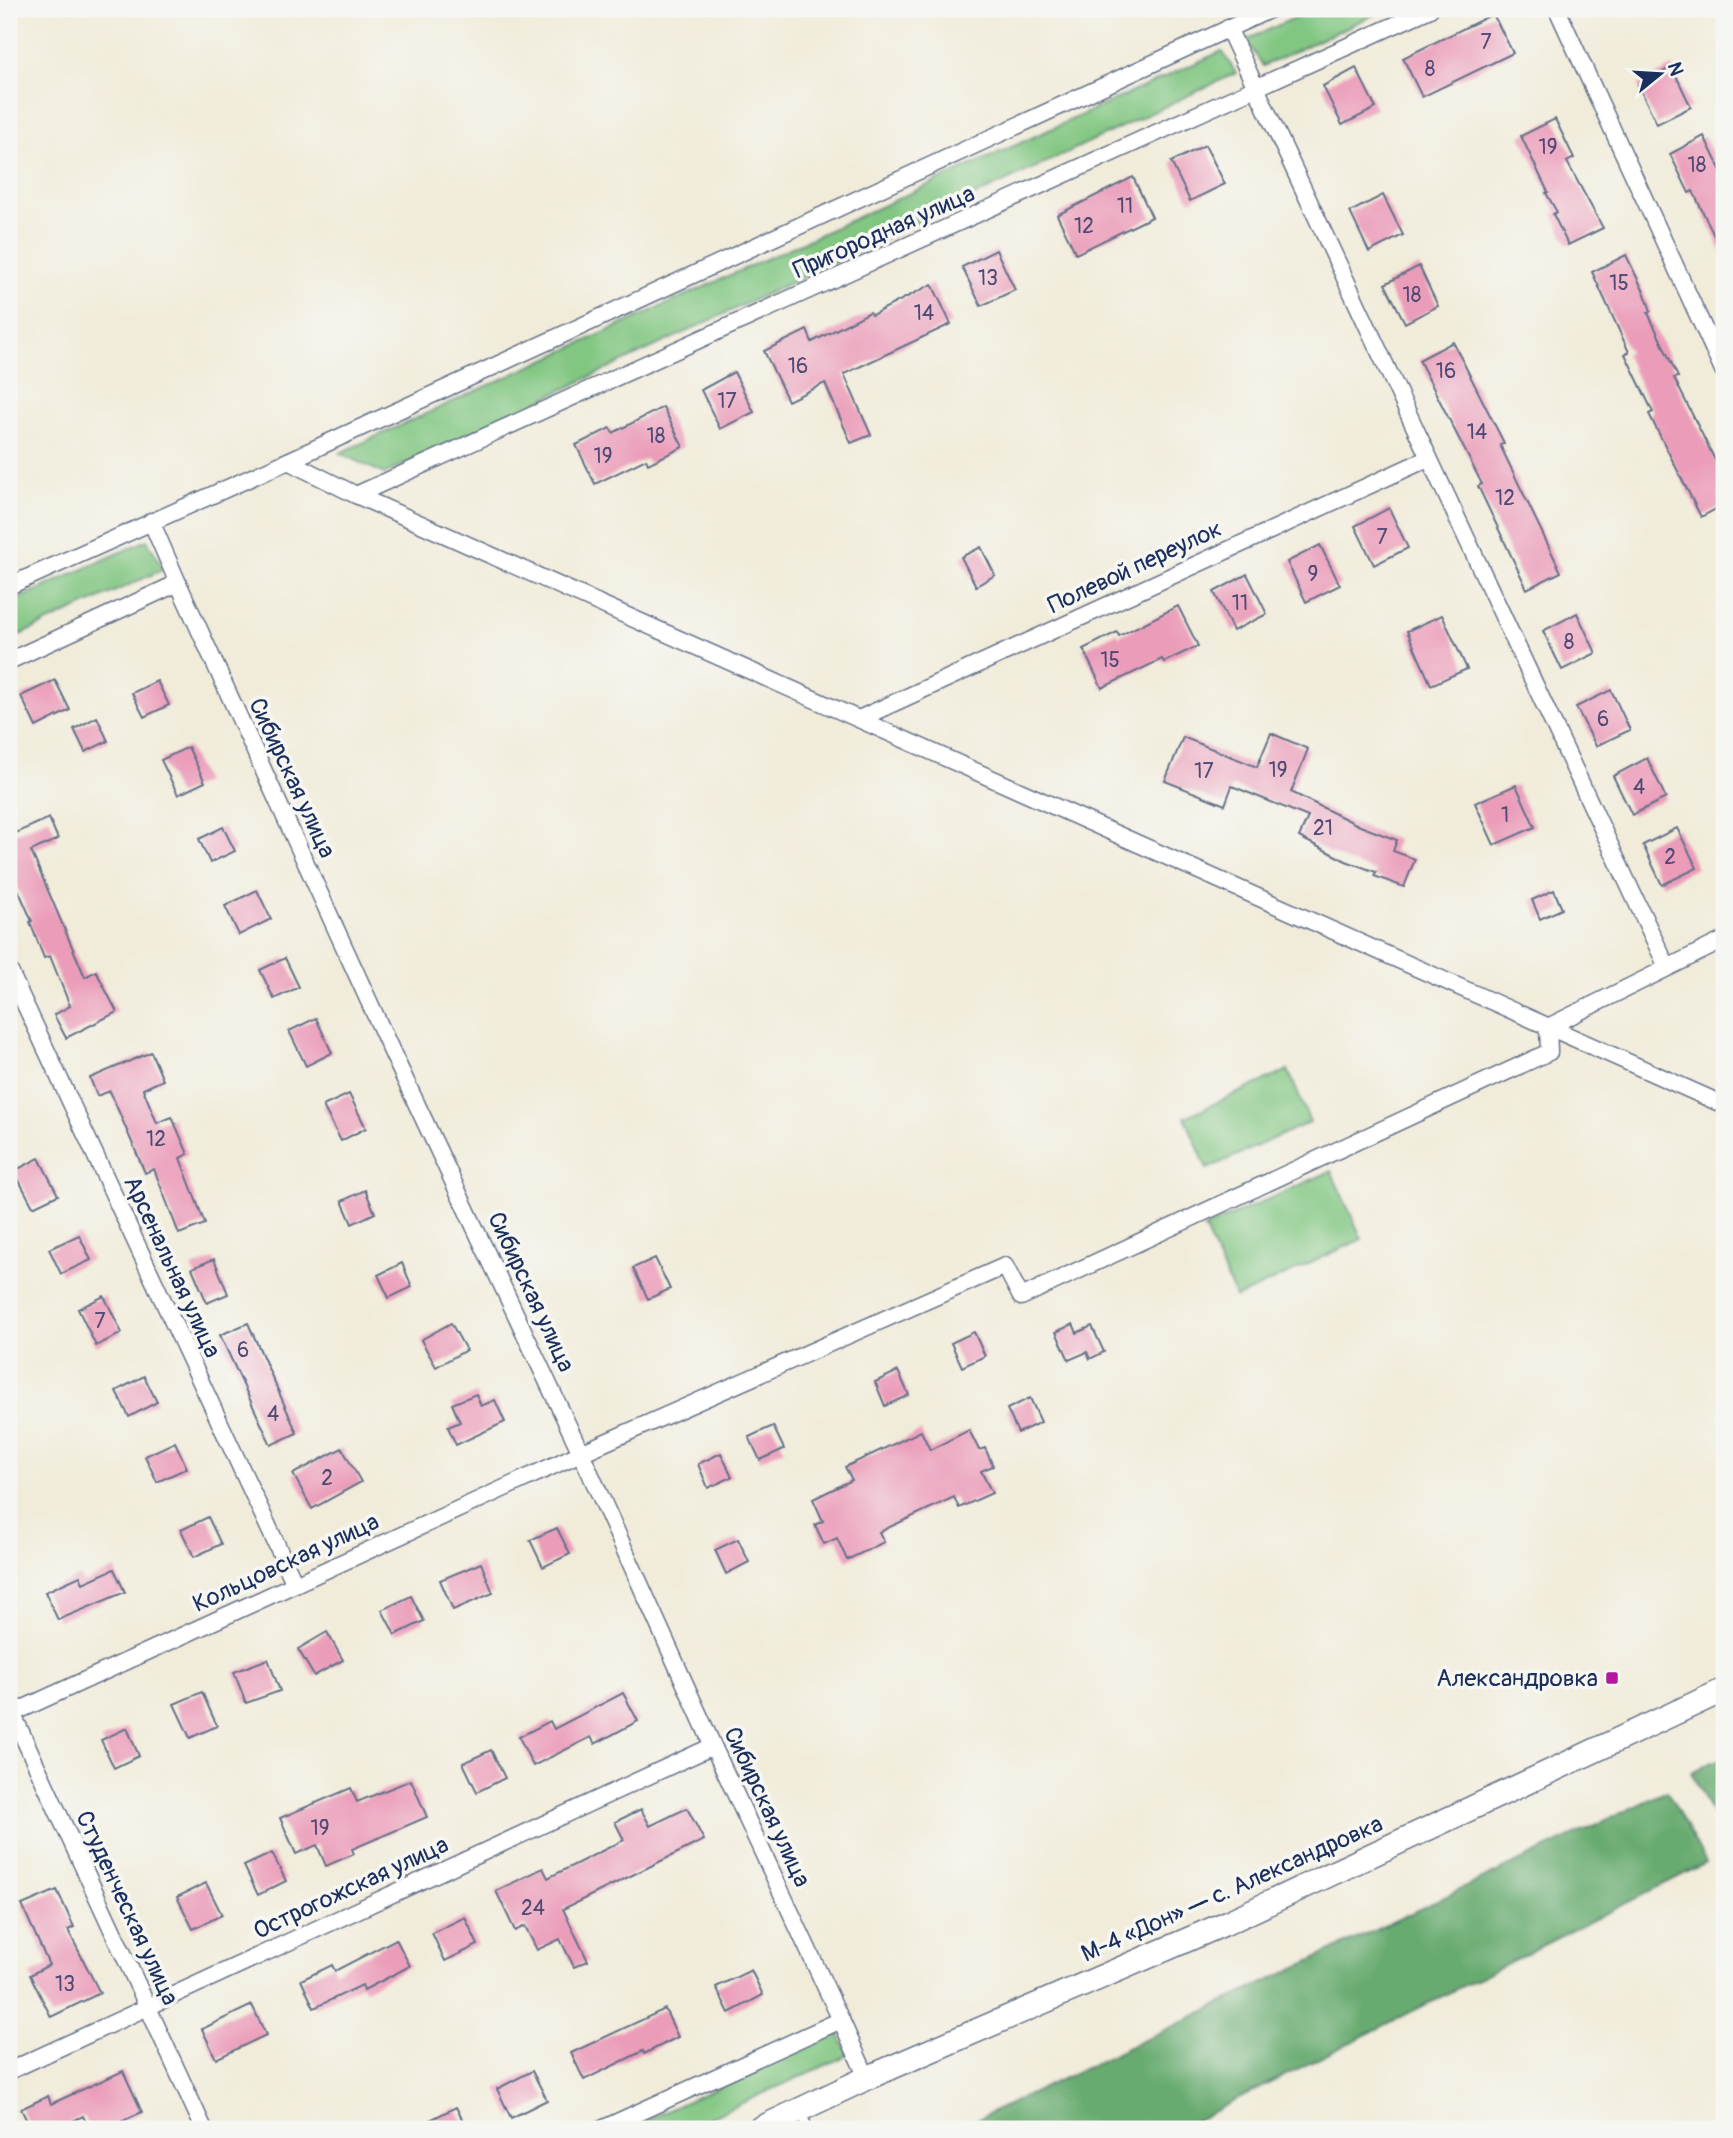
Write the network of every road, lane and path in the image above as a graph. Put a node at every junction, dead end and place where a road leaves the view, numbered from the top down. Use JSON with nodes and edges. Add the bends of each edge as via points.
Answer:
{"nodes":[{"id":1,"x":1271,"y":9,"type":"edge"},
{"id":2,"x":1430,"y":9,"type":"edge"},
{"id":3,"x":1557,"y":9,"type":"edge"},
{"id":4,"x":1228,"y":28,"type":"junction"},
{"id":5,"x":1256,"y":89,"type":"junction"},
{"id":6,"x":1724,"y":372,"type":"edge"},
{"id":7,"x":1429,"y":458,"type":"junction"},
{"id":8,"x":288,"y":461,"type":"junction"},
{"id":9,"x":356,"y":495,"type":"junction"},
{"id":10,"x":151,"y":521,"type":"junction"},
{"id":11,"x":178,"y":583,"type":"junction"},
{"id":12,"x":9,"y":586,"type":"edge"},
{"id":13,"x":9,"y":661,"type":"edge"},
{"id":14,"x":861,"y":718,"type":"junction"},
{"id":15,"x":1724,"y":940,"type":"edge"},
{"id":16,"x":1667,"y":967,"type":"junction"},
{"id":17,"x":9,"y":970,"type":"edge"},
{"id":18,"x":1548,"y":1027,"type":"junction"},
{"id":19,"x":1724,"y":1105,"type":"edge"},
{"id":20,"x":581,"y":1453,"type":"junction"},
{"id":21,"x":295,"y":1584,"type":"junction"},
{"id":22,"x":1724,"y":1690,"type":"edge"},
{"id":23,"x":10,"y":1711,"type":"edge"},
{"id":24,"x":713,"y":1746,"type":"junction"},
{"id":25,"x":147,"y":2007,"type":"junction"},
{"id":26,"x":841,"y":2020,"type":"junction"},
{"id":27,"x":9,"y":2071,"type":"edge"},
{"id":28,"x":867,"y":2078,"type":"junction"},
{"id":29,"x":804,"y":2120,"type":"edge"},
{"id":30,"x":204,"y":2129,"type":"edge"},
{"id":31,"x":602,"y":2129,"type":"edge"},
{"id":32,"x":759,"y":2129,"type":"edge"}],
"edges":[{"from":1,"to":4,"type":"street"},
{"from":2,"to":5,"type":"street","name":"Пригородная улица"},
{"from":3,"to":6,"type":"street"},
{"from":4,"to":5,"type":"street"},
{"from":4,"to":8,"type":"street"},
{"from":5,"to":7,"type":"street"},
{"from":5,"to":9,"type":"street","name":"Пригородная улица"},
{"from":7,"to":14,"type":"street","name":"Полевой переулок"},
{"from":7,"to":16,"type":"street"},
{"from":8,"to":9,"type":"street"},
{"from":8,"to":10,"type":"street"},
{"from":9,"to":14,"type":"street"},
{"from":10,"to":11,"type":"street","name":"Сибирская улица"},
{"from":10,"to":12,"type":"street"},
{"from":11,"to":13,"type":"street"},
{"from":11,"to":20,"type":"street","name":"Сибирская улица"},
{"from":14,"to":18,"type":"street"},
{"from":15,"to":16,"type":"street"},
{"from":16,"to":18,"type":"street"},
{"from":17,"to":21,"type":"street","name":"Арсенальная улица"},
{"from":18,"to":19,"type":"street"},
{"from":18,"to":20,"type":"street","name":"Кольцовская улица","via":[[1549,1052],[1021,1297],[1005,1266]]},
{"from":20,"to":21,"type":"street","name":"Кольцовская улица"},
{"from":20,"to":24,"type":"street","name":"Сибирская улица"},
{"from":21,"to":23,"type":"street","name":"Кольцовская улица"},
{"from":22,"to":28,"type":"main road","name":"М-4 «Дон» — с. Александровка","via":[[1224,1924]]},
{"from":23,"to":25,"type":"street","name":"Студенческая улица"},
{"from":24,"to":25,"type":"street","name":"Острогожская улица"},
{"from":24,"to":26,"type":"street","name":"Сибирская улица"},
{"from":25,"to":27,"type":"street","name":"Острогожская улица"},
{"from":25,"to":30,"type":"street","name":"Студенческая улица"},
{"from":26,"to":28,"type":"street","name":"Сибирская улица"},
{"from":26,"to":31,"type":"street"},
{"from":28,"to":29,"type":"main road","name":"М-4 «Дон» — с. Александровка"},
{"from":29,"to":32,"type":"main road","name":"М-4 «Дон» — с. Александровка"}]}
